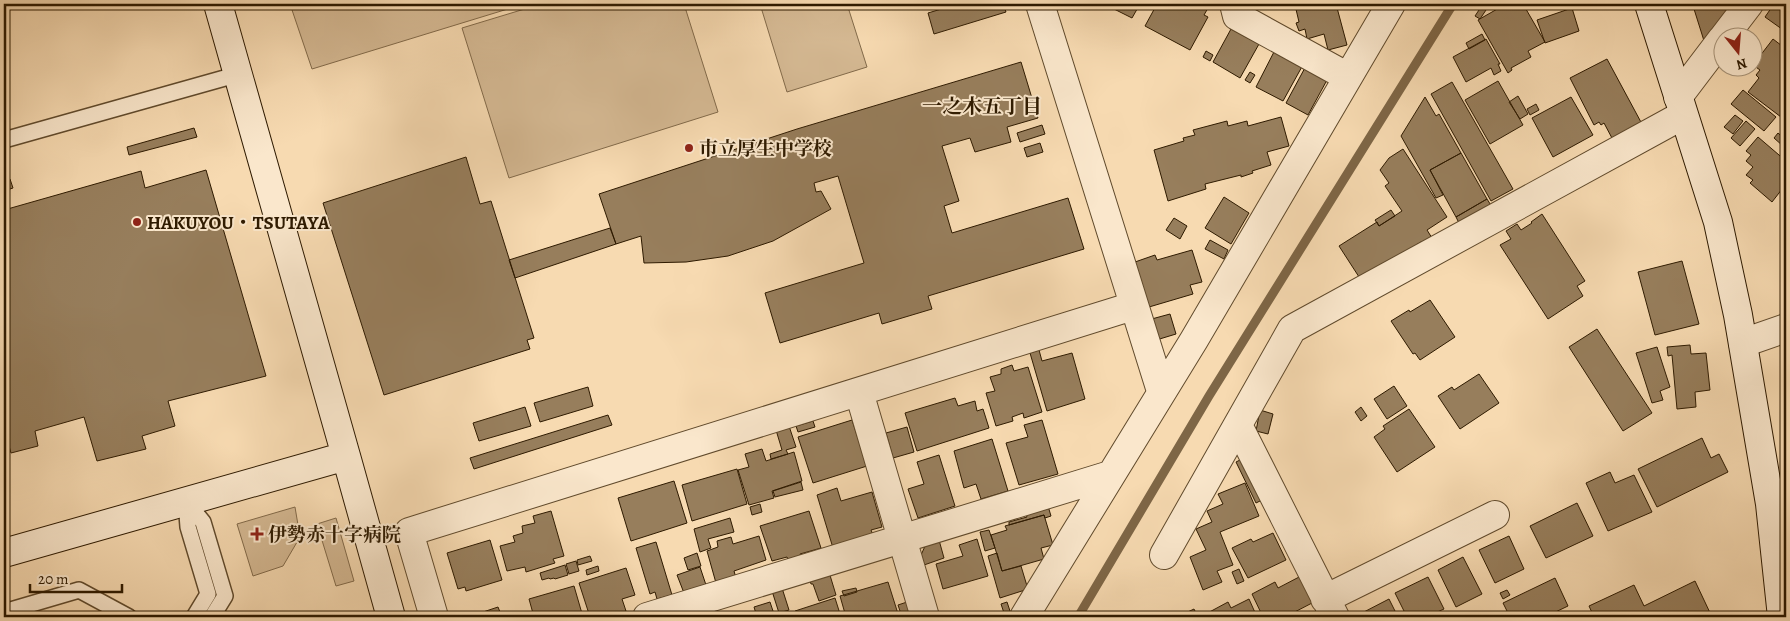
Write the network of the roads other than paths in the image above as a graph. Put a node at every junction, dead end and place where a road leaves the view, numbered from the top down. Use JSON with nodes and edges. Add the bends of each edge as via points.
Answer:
{"nodes":[{"id":1,"x":218,"y":4,"type":"edge"},
{"id":2,"x":1040,"y":4,"type":"edge"},
{"id":3,"x":1234,"y":4,"type":"edge"},
{"id":4,"x":1391,"y":4,"type":"edge"},
{"id":5,"x":1649,"y":4,"type":"edge"},
{"id":6,"x":1749,"y":4,"type":"edge"},
{"id":7,"x":1731,"y":28,"type":"edge"},
{"id":8,"x":1712,"y":56,"type":"edge"},
{"id":9,"x":238,"y":74,"type":"junction"},
{"id":10,"x":1348,"y":77,"type":"junction"},
{"id":11,"x":1681,"y":106,"type":"junction"},
{"id":12,"x":4,"y":140,"type":"edge"},
{"id":13,"x":1133,"y":306,"type":"junction"},
{"id":14,"x":1786,"y":328,"type":"edge"},
{"id":15,"x":1744,"y":343,"type":"junction"},
{"id":16,"x":1161,"y":391,"type":"junction"},
{"id":17,"x":858,"y":392,"type":"junction"},
{"id":18,"x":1238,"y":425,"type":"junction"},
{"id":19,"x":346,"y":456,"type":"junction"},
{"id":20,"x":1110,"y":475,"type":"junction"},
{"id":21,"x":186,"y":501,"type":"junction"},
{"id":22,"x":1496,"y":515,"type":"dead end"},
{"id":23,"x":902,"y":539,"type":"junction"},
{"id":24,"x":4,"y":553,"type":"edge"},
{"id":25,"x":1164,"y":555,"type":"dead end"},
{"id":26,"x":1330,"y":608,"type":"edge"},
{"id":27,"x":4,"y":612,"type":"edge"},
{"id":28,"x":113,"y":612,"type":"edge"},
{"id":29,"x":130,"y":617,"type":"edge"},
{"id":30,"x":194,"y":617,"type":"edge"},
{"id":31,"x":212,"y":617,"type":"edge"},
{"id":32,"x":390,"y":617,"type":"edge"},
{"id":33,"x":434,"y":617,"type":"edge"},
{"id":34,"x":647,"y":617,"type":"edge"},
{"id":35,"x":925,"y":617,"type":"edge"},
{"id":36,"x":1024,"y":617,"type":"edge"},
{"id":37,"x":1782,"y":617,"type":"edge"}],
"edges":[{"from":1,"to":9,"type":"street"},
{"from":2,"to":13,"type":"street"},
{"from":3,"to":10,"type":"street","via":[[1237,16]]},
{"from":4,"to":10,"type":"street"},
{"from":5,"to":11,"type":"street"},
{"from":6,"to":7,"type":"street"},
{"from":8,"to":11,"type":"street"},
{"from":9,"to":12,"type":"lane"},
{"from":9,"to":19,"type":"street"},
{"from":10,"to":16,"type":"street"},
{"from":11,"to":15,"type":"street","via":[[1718,222]]},
{"from":11,"to":18,"type":"street","via":[[1292,329]]},
{"from":13,"to":16,"type":"street"},
{"from":13,"to":17,"type":"street"},
{"from":14,"to":15,"type":"street"},
{"from":15,"to":37,"type":"street","via":[[1770,504]]},
{"from":16,"to":20,"type":"street"},
{"from":17,"to":23,"type":"street"},
{"from":17,"to":33,"type":"street","via":[[409,532]]},
{"from":18,"to":25,"type":"street"},
{"from":18,"to":26,"type":"street"},
{"from":19,"to":21,"type":"street"},
{"from":19,"to":32,"type":"street"},
{"from":20,"to":23,"type":"street"},
{"from":20,"to":36,"type":"street"},
{"from":21,"to":24,"type":"street"},
{"from":21,"to":30,"type":"lane","via":[[188,527],[208,594]]},
{"from":21,"to":31,"type":"lane","via":[[203,522],[225,596]]},
{"from":22,"to":26,"type":"street"},
{"from":23,"to":34,"type":"street"},
{"from":23,"to":35,"type":"street"},
{"from":27,"to":28,"type":"lane","via":[[79,590]]},
{"from":28,"to":29,"type":"lane"}]}
